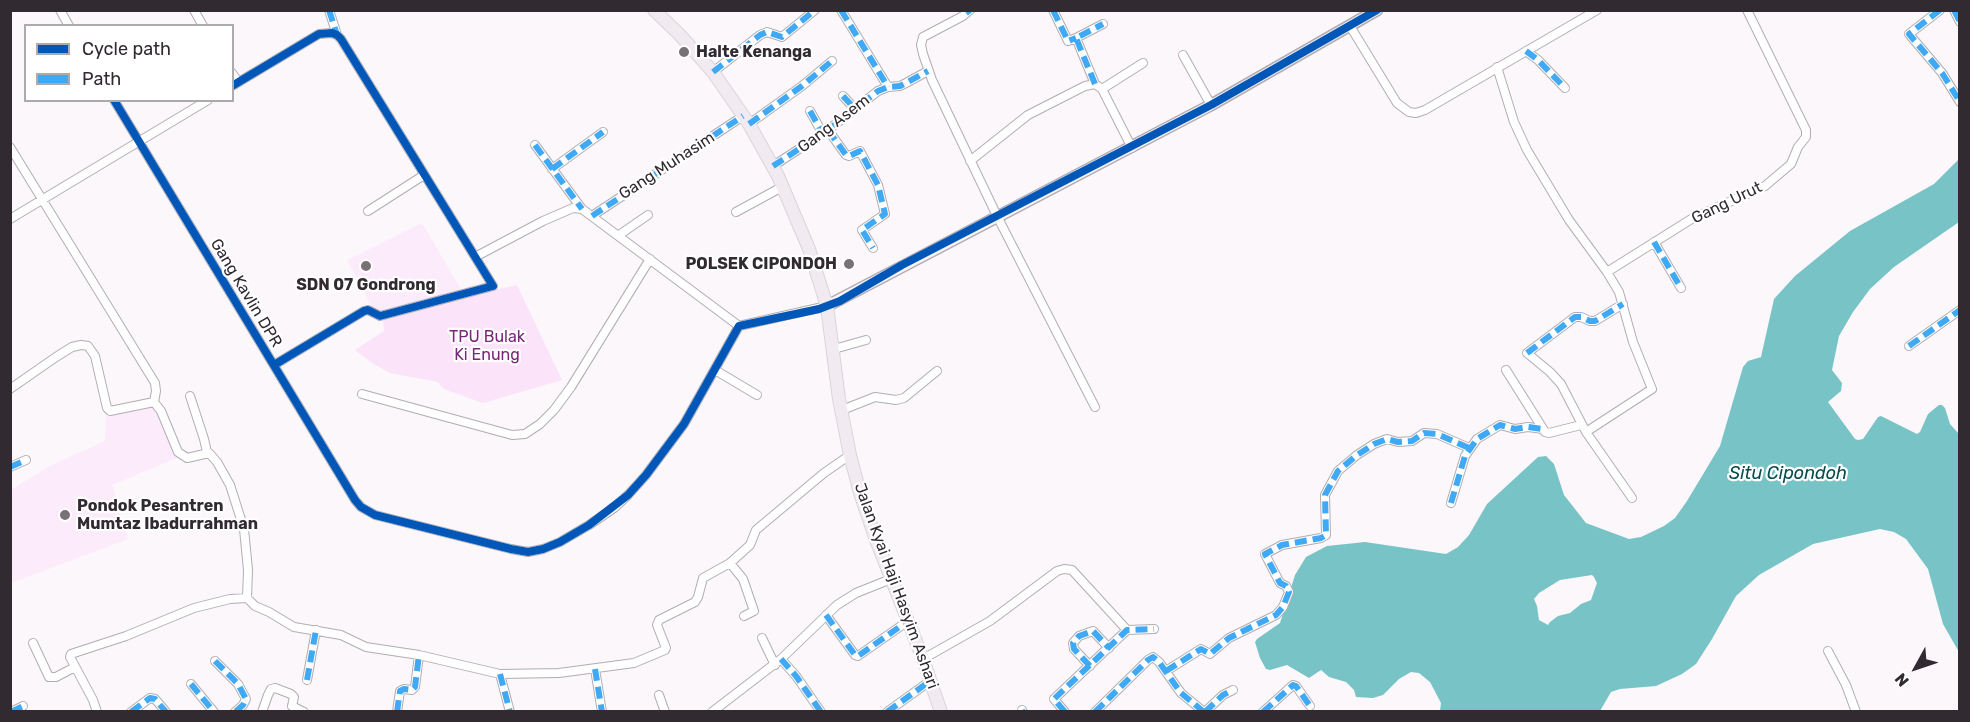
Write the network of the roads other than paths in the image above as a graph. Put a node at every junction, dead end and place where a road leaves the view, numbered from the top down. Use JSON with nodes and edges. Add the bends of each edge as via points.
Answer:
{"nodes":[{"id":1,"x":60,"y":10,"type":"edge"},
{"id":2,"x":194,"y":10,"type":"edge"},
{"id":3,"x":329,"y":10,"type":"edge"},
{"id":4,"x":654,"y":10,"type":"edge"},
{"id":5,"x":815,"y":10,"type":"edge"},
{"id":6,"x":841,"y":10,"type":"edge"},
{"id":7,"x":1053,"y":10,"type":"edge"},
{"id":8,"x":1377,"y":10,"type":"edge"},
{"id":9,"x":1597,"y":10,"type":"edge"},
{"id":10,"x":1747,"y":10,"type":"edge"},
{"id":11,"x":1940,"y":10,"type":"edge"},
{"id":12,"x":1954,"y":10,"type":"edge"},
{"id":13,"x":968,"y":11,"type":"edge"},
{"id":14,"x":1959,"y":22,"type":"edge"},
{"id":15,"x":68,"y":24,"type":"edge"},
{"id":16,"x":202,"y":24,"type":"edge"},
{"id":17,"x":1102,"y":24,"type":"dead end"},
{"id":18,"x":1350,"y":26,"type":"junction"},
{"id":19,"x":337,"y":35,"type":"junction"},
{"id":20,"x":1076,"y":38,"type":"junction"},
{"id":21,"x":1526,"y":51,"type":"junction"},
{"id":22,"x":1183,"y":55,"type":"dead end"},
{"id":23,"x":832,"y":61,"type":"dead end"},
{"id":24,"x":1143,"y":63,"type":"dead end"},
{"id":25,"x":1497,"y":67,"type":"junction"},
{"id":26,"x":928,"y":70,"type":"junction"},
{"id":27,"x":713,"y":72,"type":"junction"},
{"id":28,"x":235,"y":84,"type":"edge"},
{"id":29,"x":1099,"y":86,"type":"junction"},
{"id":30,"x":888,"y":87,"type":"junction"},
{"id":31,"x":1565,"y":88,"type":"dead end"},
{"id":32,"x":843,"y":96,"type":"dead end"},
{"id":33,"x":115,"y":102,"type":"edge"},
{"id":34,"x":205,"y":102,"type":"edge"},
{"id":35,"x":1959,"y":102,"type":"edge"},
{"id":36,"x":1211,"y":105,"type":"junction"},
{"id":37,"x":854,"y":108,"type":"junction"},
{"id":38,"x":810,"y":111,"type":"dead end"},
{"id":39,"x":746,"y":120,"type":"junction"},
{"id":40,"x":603,"y":132,"type":"dead end"},
{"id":41,"x":826,"y":132,"type":"junction"},
{"id":42,"x":138,"y":142,"type":"junction"},
{"id":43,"x":535,"y":145,"type":"dead end"},
{"id":44,"x":10,"y":147,"type":"edge"},
{"id":45,"x":1132,"y":148,"type":"junction"},
{"id":46,"x":970,"y":160,"type":"junction"},
{"id":47,"x":773,"y":166,"type":"junction"},
{"id":48,"x":552,"y":169,"type":"junction"},
{"id":49,"x":424,"y":175,"type":"junction"},
{"id":50,"x":782,"y":187,"type":"junction"},
{"id":51,"x":43,"y":200,"type":"junction"},
{"id":52,"x":582,"y":209,"type":"junction"},
{"id":53,"x":368,"y":211,"type":"dead end"},
{"id":54,"x":736,"y":213,"type":"dead end"},
{"id":55,"x":648,"y":215,"type":"dead end"},
{"id":56,"x":592,"y":216,"type":"junction"},
{"id":57,"x":997,"y":216,"type":"junction"},
{"id":58,"x":10,"y":219,"type":"edge"},
{"id":59,"x":619,"y":235,"type":"junction"},
{"id":60,"x":1654,"y":242,"type":"junction"},
{"id":61,"x":873,"y":248,"type":"dead end"},
{"id":62,"x":475,"y":257,"type":"junction"},
{"id":63,"x":650,"y":259,"type":"junction"},
{"id":64,"x":1607,"y":272,"type":"junction"},
{"id":65,"x":1681,"y":288,"type":"dead end"},
{"id":66,"x":1623,"y":304,"type":"junction"},
{"id":67,"x":827,"y":306,"type":"junction"},
{"id":68,"x":1959,"y":310,"type":"edge"},
{"id":69,"x":739,"y":326,"type":"junction"},
{"id":70,"x":866,"y":340,"type":"dead end"},
{"id":71,"x":1909,"y":346,"type":"dead end"},
{"id":72,"x":834,"y":349,"type":"junction"},
{"id":73,"x":274,"y":365,"type":"junction"},
{"id":74,"x":715,"y":370,"type":"junction"},
{"id":75,"x":1506,"y":370,"type":"dead end"},
{"id":76,"x":937,"y":371,"type":"dead end"},
{"id":77,"x":10,"y":389,"type":"edge"},
{"id":78,"x":362,"y":394,"type":"dead end"},
{"id":79,"x":757,"y":394,"type":"dead end"},
{"id":80,"x":190,"y":396,"type":"dead end"},
{"id":81,"x":154,"y":402,"type":"junction"},
{"id":82,"x":1095,"y":407,"type":"dead end"},
{"id":83,"x":842,"y":410,"type":"junction"},
{"id":84,"x":1543,"y":429,"type":"junction"},
{"id":85,"x":1583,"y":429,"type":"junction"},
{"id":86,"x":1469,"y":448,"type":"junction"},
{"id":87,"x":207,"y":452,"type":"junction"},
{"id":88,"x":850,"y":455,"type":"junction"},
{"id":89,"x":26,"y":460,"type":"dead end"},
{"id":90,"x":10,"y":468,"type":"edge"},
{"id":91,"x":1632,"y":498,"type":"dead end"},
{"id":92,"x":1451,"y":504,"type":"dead end"},
{"id":93,"x":730,"y":563,"type":"junction"},
{"id":94,"x":891,"y":579,"type":"junction"},
{"id":95,"x":247,"y":598,"type":"junction"},
{"id":96,"x":826,"y":615,"type":"junction"},
{"id":97,"x":744,"y":616,"type":"dead end"},
{"id":98,"x":908,"y":621,"type":"junction"},
{"id":99,"x":1154,"y":629,"type":"dead end"},
{"id":100,"x":316,"y":630,"type":"junction"},
{"id":101,"x":1127,"y":630,"type":"junction"},
{"id":102,"x":762,"y":638,"type":"dead end"},
{"id":103,"x":33,"y":643,"type":"dead end"},
{"id":104,"x":1109,"y":648,"type":"junction"},
{"id":105,"x":1828,"y":651,"type":"dead end"},
{"id":106,"x":419,"y":656,"type":"junction"},
{"id":107,"x":923,"y":659,"type":"junction"},
{"id":108,"x":216,"y":661,"type":"dead end"},
{"id":109,"x":778,"y":662,"type":"junction"},
{"id":110,"x":1090,"y":666,"type":"junction"},
{"id":111,"x":75,"y":667,"type":"junction"},
{"id":112,"x":595,"y":669,"type":"junction"},
{"id":113,"x":1166,"y":671,"type":"junction"},
{"id":114,"x":500,"y":674,"type":"junction"},
{"id":115,"x":308,"y":680,"type":"dead end"},
{"id":116,"x":930,"y":681,"type":"junction"},
{"id":117,"x":191,"y":684,"type":"dead end"},
{"id":118,"x":1233,"y":690,"type":"dead end"},
{"id":119,"x":659,"y":695,"type":"dead end"},
{"id":120,"x":22,"y":706,"type":"dead end"},
{"id":121,"x":1310,"y":706,"type":"dead end"},
{"id":122,"x":11,"y":711,"type":"edge"},
{"id":123,"x":97,"y":711,"type":"edge"},
{"id":124,"x":131,"y":711,"type":"edge"},
{"id":125,"x":166,"y":711,"type":"edge"},
{"id":126,"x":214,"y":711,"type":"edge"},
{"id":127,"x":235,"y":711,"type":"edge"},
{"id":128,"x":262,"y":711,"type":"edge"},
{"id":129,"x":304,"y":711,"type":"edge"},
{"id":130,"x":397,"y":711,"type":"edge"},
{"id":131,"x":510,"y":711,"type":"edge"},
{"id":132,"x":602,"y":711,"type":"edge"},
{"id":133,"x":665,"y":711,"type":"edge"},
{"id":134,"x":712,"y":711,"type":"edge"},
{"id":135,"x":821,"y":711,"type":"edge"},
{"id":136,"x":887,"y":711,"type":"edge"},
{"id":137,"x":941,"y":711,"type":"edge"},
{"id":138,"x":1065,"y":711,"type":"edge"},
{"id":139,"x":1095,"y":711,"type":"edge"},
{"id":140,"x":1205,"y":711,"type":"edge"},
{"id":141,"x":1263,"y":711,"type":"edge"},
{"id":142,"x":1856,"y":711,"type":"edge"}],
"edges":[{"from":1,"to":15,"type":"street"},
{"from":2,"to":16,"type":"street"},
{"from":3,"to":19,"type":"street"},
{"from":4,"to":27,"type":"main road","name":"Jalan Kyai Haji Hasyim Ashari"},
{"from":5,"to":27,"type":"street","via":[[783,37],[767,32],[760,35]]},
{"from":6,"to":30,"type":"street"},
{"from":7,"to":20,"type":"street","via":[[1068,41]]},
{"from":8,"to":18,"type":"street"},
{"from":9,"to":21,"type":"street"},
{"from":10,"to":60,"type":"street","name":"Gang Urut","via":[[1806,137],[1797,147],[1791,164],[1770,182],[1693,218]]},
{"from":11,"to":35,"type":"street","via":[[1909,34],[1942,73]]},
{"from":12,"to":14,"type":"street"},
{"from":13,"to":26,"type":"street","via":[[922,37]]},
{"from":17,"to":20,"type":"street"},
{"from":18,"to":25,"type":"street","via":[[1397,103],[1409,112],[1425,110]]},
{"from":18,"to":36,"type":"street"},
{"from":19,"to":28,"type":"street","via":[[319,34]]},
{"from":19,"to":49,"type":"street"},
{"from":20,"to":29,"type":"street"},
{"from":21,"to":25,"type":"street"},
{"from":21,"to":31,"type":"street"},
{"from":22,"to":36,"type":"street"},
{"from":23,"to":39,"type":"street","name":"Gang Muhasim","via":[[796,91]]},
{"from":24,"to":29,"type":"street"},
{"from":25,"to":64,"type":"street","via":[[1527,150],[1569,220]]},
{"from":26,"to":30,"type":"street","name":"Gang Asem","via":[[906,83]]},
{"from":26,"to":46,"type":"street"},
{"from":27,"to":39,"type":"main road","name":"Jalan Kyai Haji Hasyim Ashari"},
{"from":29,"to":45,"type":"street"},
{"from":29,"to":46,"type":"street","via":[[1085,86],[1028,115]]},
{"from":30,"to":37,"type":"street","name":"Gang Asem"},
{"from":32,"to":37,"type":"street"},
{"from":33,"to":42,"type":"street","name":"Gang Kavlin DPR"},
{"from":34,"to":42,"type":"street"},
{"from":36,"to":45,"type":"street"},
{"from":37,"to":41,"type":"street","name":"Gang Asem"},
{"from":38,"to":41,"type":"street"},
{"from":39,"to":47,"type":"main road","name":"Jalan Kyai Haji Hasyim Ashari"},
{"from":39,"to":56,"type":"street","name":"Gang Muhasim"},
{"from":40,"to":48,"type":"street"},
{"from":41,"to":47,"type":"street","name":"Gang Asem"},
{"from":41,"to":61,"type":"street","via":[[846,155],[860,151],[878,185],[885,214],[862,230]]},
{"from":42,"to":51,"type":"street"},
{"from":42,"to":73,"type":"street","name":"Gang Kavlin DPR"},
{"from":43,"to":48,"type":"street"},
{"from":44,"to":51,"type":"street"},
{"from":45,"to":57,"type":"street"},
{"from":46,"to":57,"type":"street"},
{"from":47,"to":50,"type":"main road","name":"Jalan Kyai Haji Hasyim Ashari"},
{"from":48,"to":52,"type":"street"},
{"from":49,"to":53,"type":"street"},
{"from":49,"to":62,"type":"street"},
{"from":50,"to":54,"type":"street"},
{"from":50,"to":67,"type":"main road","name":"Jalan Kyai Haji Hasyim Ashari","via":[[809,249]]},
{"from":51,"to":58,"type":"street"},
{"from":51,"to":81,"type":"street","via":[[155,384]]},
{"from":52,"to":56,"type":"street"},
{"from":52,"to":62,"type":"street","via":[[567,210],[543,220]]},
{"from":55,"to":59,"type":"street"},
{"from":56,"to":59,"type":"street"},
{"from":57,"to":67,"type":"street"},
{"from":57,"to":82,"type":"street"},
{"from":59,"to":63,"type":"street"},
{"from":60,"to":64,"type":"street","name":"Gang Urut"},
{"from":60,"to":65,"type":"street"},
{"from":62,"to":73,"type":"street","via":[[493,286],[380,316],[364,311]]},
{"from":63,"to":69,"type":"street"},
{"from":63,"to":78,"type":"street","via":[[571,387],[547,417],[525,434],[512,435]]},
{"from":64,"to":66,"type":"street"},
{"from":66,"to":85,"type":"street","via":[[1652,389]]},
{"from":66,"to":85,"type":"street","via":[[1595,321],[1575,317],[1527,353],[1561,384]]},
{"from":67,"to":69,"type":"street"},
{"from":67,"to":72,"type":"main road","name":"Jalan Kyai Haji Hasyim Ashari"},
{"from":68,"to":71,"type":"street"},
{"from":69,"to":74,"type":"street"},
{"from":70,"to":72,"type":"street"},
{"from":72,"to":83,"type":"main road","name":"Jalan Kyai Haji Hasyim Ashari"},
{"from":73,"to":74,"type":"street","name":"Gang Kavlin DPR","via":[[361,507],[375,515],[528,552],[560,542],[628,495],[684,424]]},
{"from":74,"to":79,"type":"street"},
{"from":75,"to":84,"type":"street"},
{"from":76,"to":83,"type":"street","via":[[904,398],[875,397]]},
{"from":77,"to":81,"type":"street","via":[[64,352],[81,345],[88,346],[95,356],[110,411]]},
{"from":80,"to":87,"type":"street"},
{"from":81,"to":87,"type":"street","via":[[182,456]]},
{"from":83,"to":88,"type":"main road","name":"Jalan Kyai Haji Hasyim Ashari"},
{"from":84,"to":85,"type":"street","via":[[1548,434]]},
{"from":84,"to":86,"type":"street","via":[[1500,425]]},
{"from":85,"to":91,"type":"street"},
{"from":86,"to":92,"type":"street"},
{"from":86,"to":113,"type":"street","via":[[1437,434],[1424,434],[1412,441],[1387,439],[1357,455],[1338,471],[1325,495],[1326,535],[1282,545],[1265,554],[1280,584],[1289,592],[1276,615],[1229,638],[1211,654],[1201,649]]},
{"from":87,"to":95,"type":"street","via":[[230,486],[241,515]]},
{"from":88,"to":93,"type":"street","via":[[756,530],[750,544]]},
{"from":88,"to":94,"type":"main road","name":"Jalan Kyai Haji Hasyim Ashari"},
{"from":89,"to":90,"type":"street"},
{"from":93,"to":97,"type":"street","via":[[743,579],[754,611]]},
{"from":93,"to":112,"type":"street","via":[[703,578],[695,602],[657,622],[665,650],[634,663]]},
{"from":94,"to":96,"type":"street","via":[[856,593]]},
{"from":94,"to":98,"type":"main road","name":"Jalan Kyai Haji Hasyim Ashari"},
{"from":95,"to":100,"type":"street","via":[[294,627]]},
{"from":95,"to":111,"type":"street","via":[[194,608],[74,652],[70,657]]},
{"from":96,"to":98,"type":"street","via":[[858,656]]},
{"from":96,"to":109,"type":"street"},
{"from":98,"to":107,"type":"main road","name":"Jalan Kyai Haji Hasyim Ashari"},
{"from":99,"to":101,"type":"street"},
{"from":100,"to":106,"type":"street","via":[[341,635],[366,647]]},
{"from":100,"to":115,"type":"street"},
{"from":101,"to":104,"type":"street"},
{"from":101,"to":107,"type":"street","via":[[1072,570],[1064,569],[990,621]]},
{"from":102,"to":109,"type":"street"},
{"from":103,"to":111,"type":"street","via":[[51,678]]},
{"from":104,"to":110,"type":"street"},
{"from":104,"to":110,"type":"street","via":[[1093,631],[1079,636],[1074,649]]},
{"from":105,"to":142,"type":"street"},
{"from":106,"to":114,"type":"street"},
{"from":106,"to":130,"type":"street","via":[[415,687],[400,691]]},
{"from":107,"to":116,"type":"main road","name":"Jalan Kyai Haji Hasyim Ashari"},
{"from":108,"to":127,"type":"street","via":[[238,684],[246,699]]},
{"from":109,"to":134,"type":"street"},
{"from":109,"to":135,"type":"street","via":[[796,676]]},
{"from":110,"to":138,"type":"street","via":[[1054,699]]},
{"from":111,"to":123,"type":"street"},
{"from":112,"to":114,"type":"street","via":[[559,674]]},
{"from":112,"to":132,"type":"street"},
{"from":113,"to":139,"type":"street","via":[[1151,658]]},
{"from":113,"to":140,"type":"street","via":[[1181,693]]},
{"from":114,"to":131,"type":"street"},
{"from":116,"to":136,"type":"street"},
{"from":116,"to":137,"type":"main road","name":"Jalan Kyai Haji Hasyim Ashari"},
{"from":117,"to":126,"type":"street"},
{"from":118,"to":140,"type":"street"},
{"from":119,"to":133,"type":"street"},
{"from":120,"to":122,"type":"street"},
{"from":121,"to":141,"type":"street","via":[[1293,685]]},
{"from":124,"to":125,"type":"street","via":[[150,698]]},
{"from":128,"to":129,"type":"street","via":[[268,694],[275,688],[291,694],[292,706]]}]}
